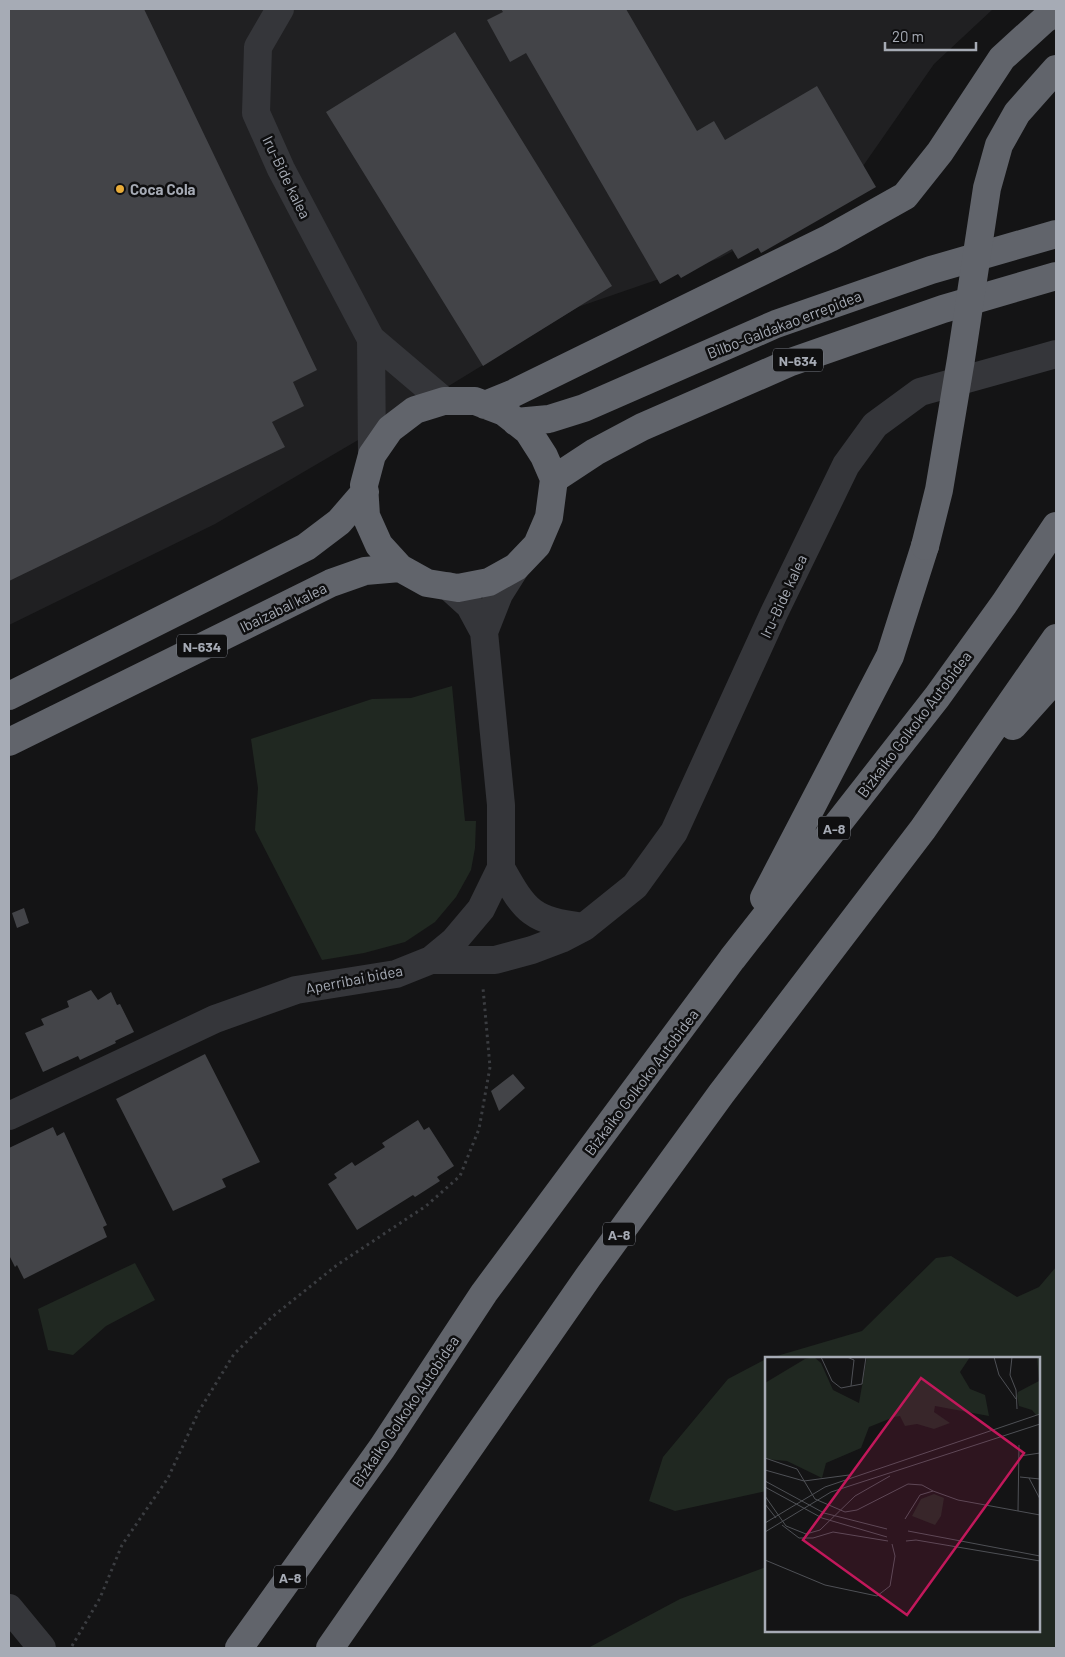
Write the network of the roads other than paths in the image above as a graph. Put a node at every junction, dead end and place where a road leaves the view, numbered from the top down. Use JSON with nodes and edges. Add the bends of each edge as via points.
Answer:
{"nodes":[{"id":1,"x":280,"y":9,"type":"edge"},
{"id":2,"x":1056,"y":13,"type":"edge"},
{"id":3,"x":1056,"y":69,"type":"edge"},
{"id":4,"x":1056,"y":234,"type":"edge"},
{"id":5,"x":1056,"y":276,"type":"edge"},
{"id":6,"x":371,"y":339,"type":"junction"},
{"id":7,"x":1056,"y":354,"type":"edge"},
{"id":8,"x":444,"y":401,"type":"junction"},
{"id":9,"x":486,"y":405,"type":"junction"},
{"id":10,"x":516,"y":422,"type":"junction"},
{"id":11,"x":372,"y":455,"type":"junction"},
{"id":12,"x":554,"y":479,"type":"junction"},
{"id":13,"x":365,"y":492,"type":"junction"},
{"id":14,"x":1056,"y":526,"type":"edge"},
{"id":15,"x":516,"y":567,"type":"junction"},
{"id":16,"x":400,"y":568,"type":"junction"},
{"id":17,"x":448,"y":586,"type":"junction"},
{"id":18,"x":484,"y":632,"type":"junction"},
{"id":19,"x":1056,"y":638,"type":"edge"},
{"id":20,"x":1056,"y":678,"type":"edge"},
{"id":21,"x":9,"y":696,"type":"edge"},
{"id":22,"x":9,"y":742,"type":"edge"},
{"id":23,"x":923,"y":829,"type":"junction"},
{"id":24,"x":501,"y":868,"type":"junction"},
{"id":25,"x":584,"y":927,"type":"junction"},
{"id":26,"x":732,"y":959,"type":"junction"},
{"id":27,"x":432,"y":960,"type":"junction"},
{"id":28,"x":9,"y":1116,"type":"edge"},
{"id":29,"x":11,"y":1618,"type":"edge"},
{"id":30,"x":42,"y":1648,"type":"edge"},
{"id":31,"x":239,"y":1648,"type":"edge"},
{"id":32,"x":330,"y":1648,"type":"edge"}],
"edges":[{"from":1,"to":6,"type":"street","name":"Iru-Bide kalea","via":[[258,47],[256,113],[281,169]]},
{"from":2,"to":9,"type":"highway","via":[[1002,58],[940,152],[905,196],[830,238]]},
{"from":3,"to":26,"type":"highway","bridge":true,"via":[[1017,113],[999,144],[987,188],[939,490],[926,546],[890,656]]},
{"from":4,"to":10,"type":"highway","name":"Bilbo-Galdakao errepidea","number":"N-634","via":[[931,270],[776,324],[584,408],[549,419]]},
{"from":5,"to":12,"type":"highway","number":"N-634","via":[[943,309],[791,362],[642,427],[594,452]]},
{"from":6,"to":8,"type":"street"},
{"from":6,"to":11,"type":"street"},
{"from":7,"to":25,"type":"street","name":"Iru-Bide kalea","via":[[920,392],[875,425],[846,465],[674,832],[634,886]]},
{"from":8,"to":9,"type":"highway","via":[[475,401]]},
{"from":8,"to":11,"type":"highway","via":[[415,410],[390,429]]},
{"from":9,"to":10,"type":"highway","via":[[504,412]]},
{"from":10,"to":12,"type":"highway","via":[[528,431]]},
{"from":11,"to":13,"type":"highway"},
{"from":12,"to":15,"type":"highway","via":[[549,517],[536,545]]},
{"from":13,"to":16,"type":"highway","via":[[366,516],[378,545]]},
{"from":13,"to":21,"type":"highway","number":"N-634","via":[[339,522],[306,547]]},
{"from":14,"to":26,"type":"highway","name":"Bizkaiko Golkoko Autobidea","number":"A-8","via":[[937,697]]},
{"from":15,"to":17,"type":"highway","via":[[489,582],[458,588]]},
{"from":15,"to":18,"type":"street","via":[[499,594]]},
{"from":16,"to":17,"type":"highway","via":[[427,583]]},
{"from":16,"to":22,"type":"highway","name":"Ibaizabal kalea","number":"N-634","via":[[365,570],[332,583]]},
{"from":17,"to":18,"type":"street","via":[[470,606]]},
{"from":18,"to":24,"type":"street","name":"Aperribai bidea","via":[[501,805]]},
{"from":19,"to":23,"type":"highway","number":"A-8"},
{"from":20,"to":23,"type":"highway"},
{"from":23,"to":32,"type":"highway","number":"A-8","via":[[721,1094],[594,1269]]},
{"from":24,"to":25,"type":"street","via":[[518,897],[531,911],[560,924]]},
{"from":24,"to":27,"type":"street","name":"Aperribai bidea","via":[[481,909],[454,941]]},
{"from":25,"to":27,"type":"street","name":"Iru-Bide kalea","via":[[532,950],[495,960]]},
{"from":26,"to":31,"type":"highway","name":"Bizkaiko Golkoko Autobidea","number":"A-8","via":[[484,1293],[382,1448]]},
{"from":27,"to":28,"type":"street","name":"Aperribai bidea","via":[[396,974],[296,990],[215,1018]]},
{"from":29,"to":30,"type":"street"}]}
